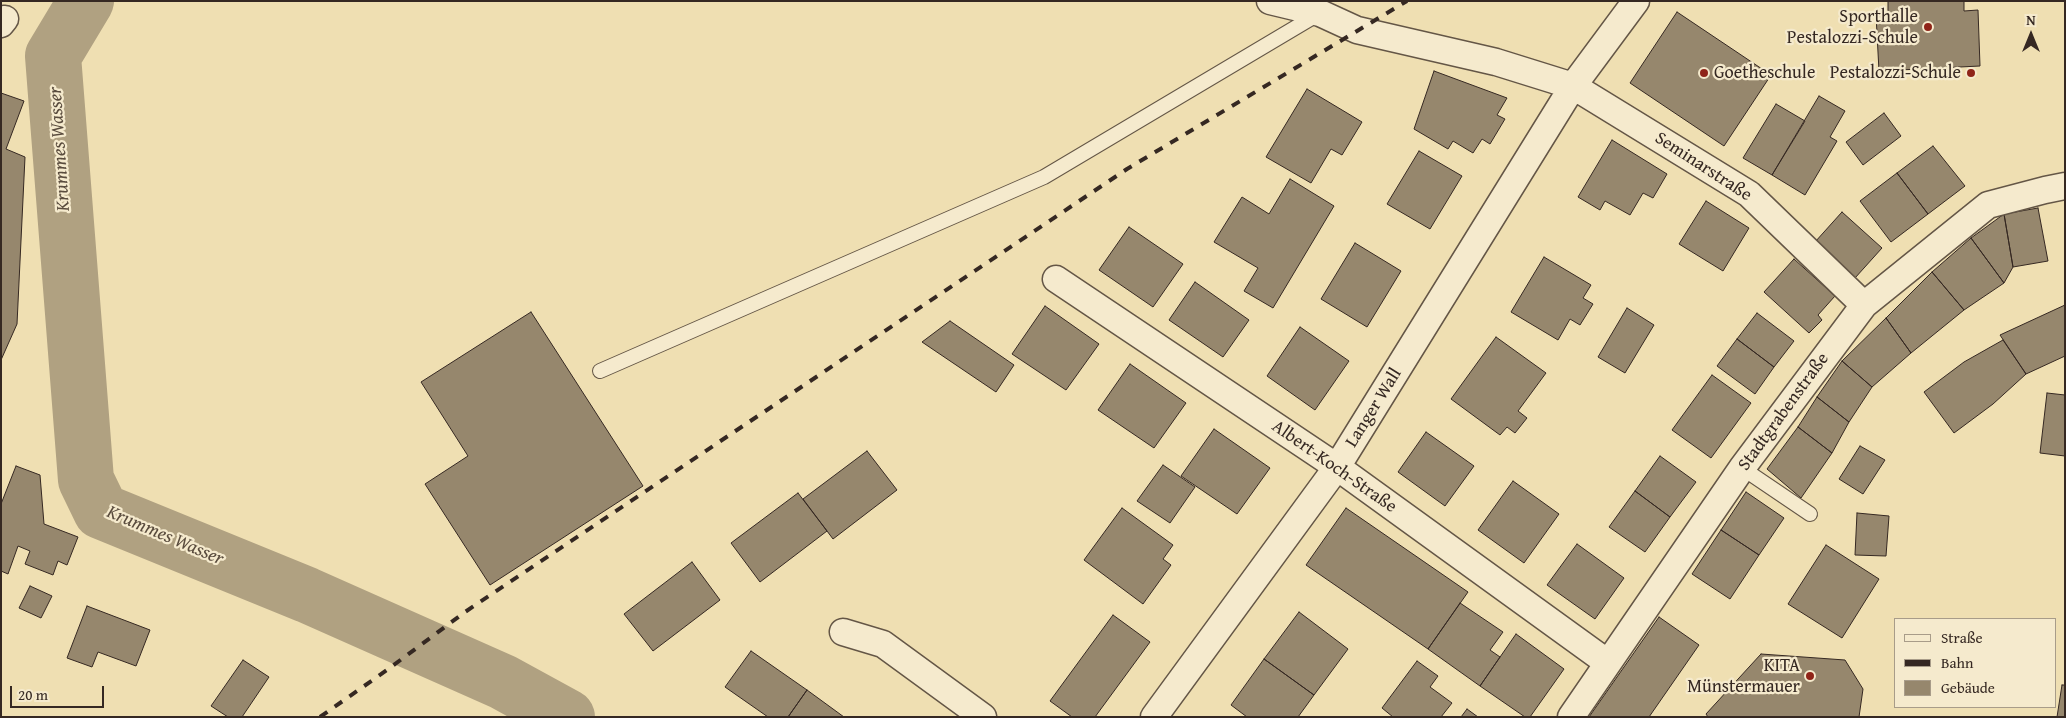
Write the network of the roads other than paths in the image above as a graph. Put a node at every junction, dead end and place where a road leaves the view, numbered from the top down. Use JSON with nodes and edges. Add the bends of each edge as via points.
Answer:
{"nodes":[{"id":1,"x":1270,"y":1,"type":"edge"},
{"id":2,"x":1636,"y":1,"type":"edge"},
{"id":3,"x":1320,"y":13,"type":"junction"},
{"id":4,"x":1573,"y":86,"type":"junction"},
{"id":5,"x":2065,"y":186,"type":"edge"},
{"id":6,"x":1056,"y":279,"type":"dead end"},
{"id":7,"x":1864,"y":305,"type":"junction"},
{"id":8,"x":600,"y":371,"type":"dead end"},
{"id":9,"x":1337,"y":467,"type":"junction"},
{"id":10,"x":1742,"y":468,"type":"junction"},
{"id":11,"x":1810,"y":514,"type":"dead end"},
{"id":12,"x":843,"y":632,"type":"dead end"},
{"id":13,"x":1608,"y":663,"type":"junction"},
{"id":14,"x":983,"y":717,"type":"edge"},
{"id":15,"x":1154,"y":717,"type":"edge"},
{"id":16,"x":1571,"y":717,"type":"edge"}],
"edges":[{"from":1,"to":3,"type":"street"},
{"from":2,"to":4,"type":"street","name":"Langer Wall"},
{"from":3,"to":4,"type":"street","via":[[1357,30],[1496,62]]},
{"from":3,"to":8,"type":"lane","via":[[1044,177]]},
{"from":4,"to":7,"type":"street","name":"Seminarstraße","via":[[1749,194]]},
{"from":4,"to":9,"type":"street","name":"Langer Wall"},
{"from":5,"to":7,"type":"street","name":"Stadtgrabenstraße","via":[[1988,205]]},
{"from":6,"to":9,"type":"street","name":"Albert-Koch-Straße"},
{"from":7,"to":10,"type":"street","name":"Stadtgrabenstraße"},
{"from":9,"to":13,"type":"street","name":"Albert-Koch-Straße"},
{"from":9,"to":15,"type":"street","name":"Langer Wall"},
{"from":10,"to":11,"type":"lane"},
{"from":10,"to":13,"type":"street","name":"Stadtgrabenstraße"},
{"from":12,"to":14,"type":"street","via":[[884,644]]},
{"from":13,"to":16,"type":"street","name":"Stadtgrabenstraße"}]}
